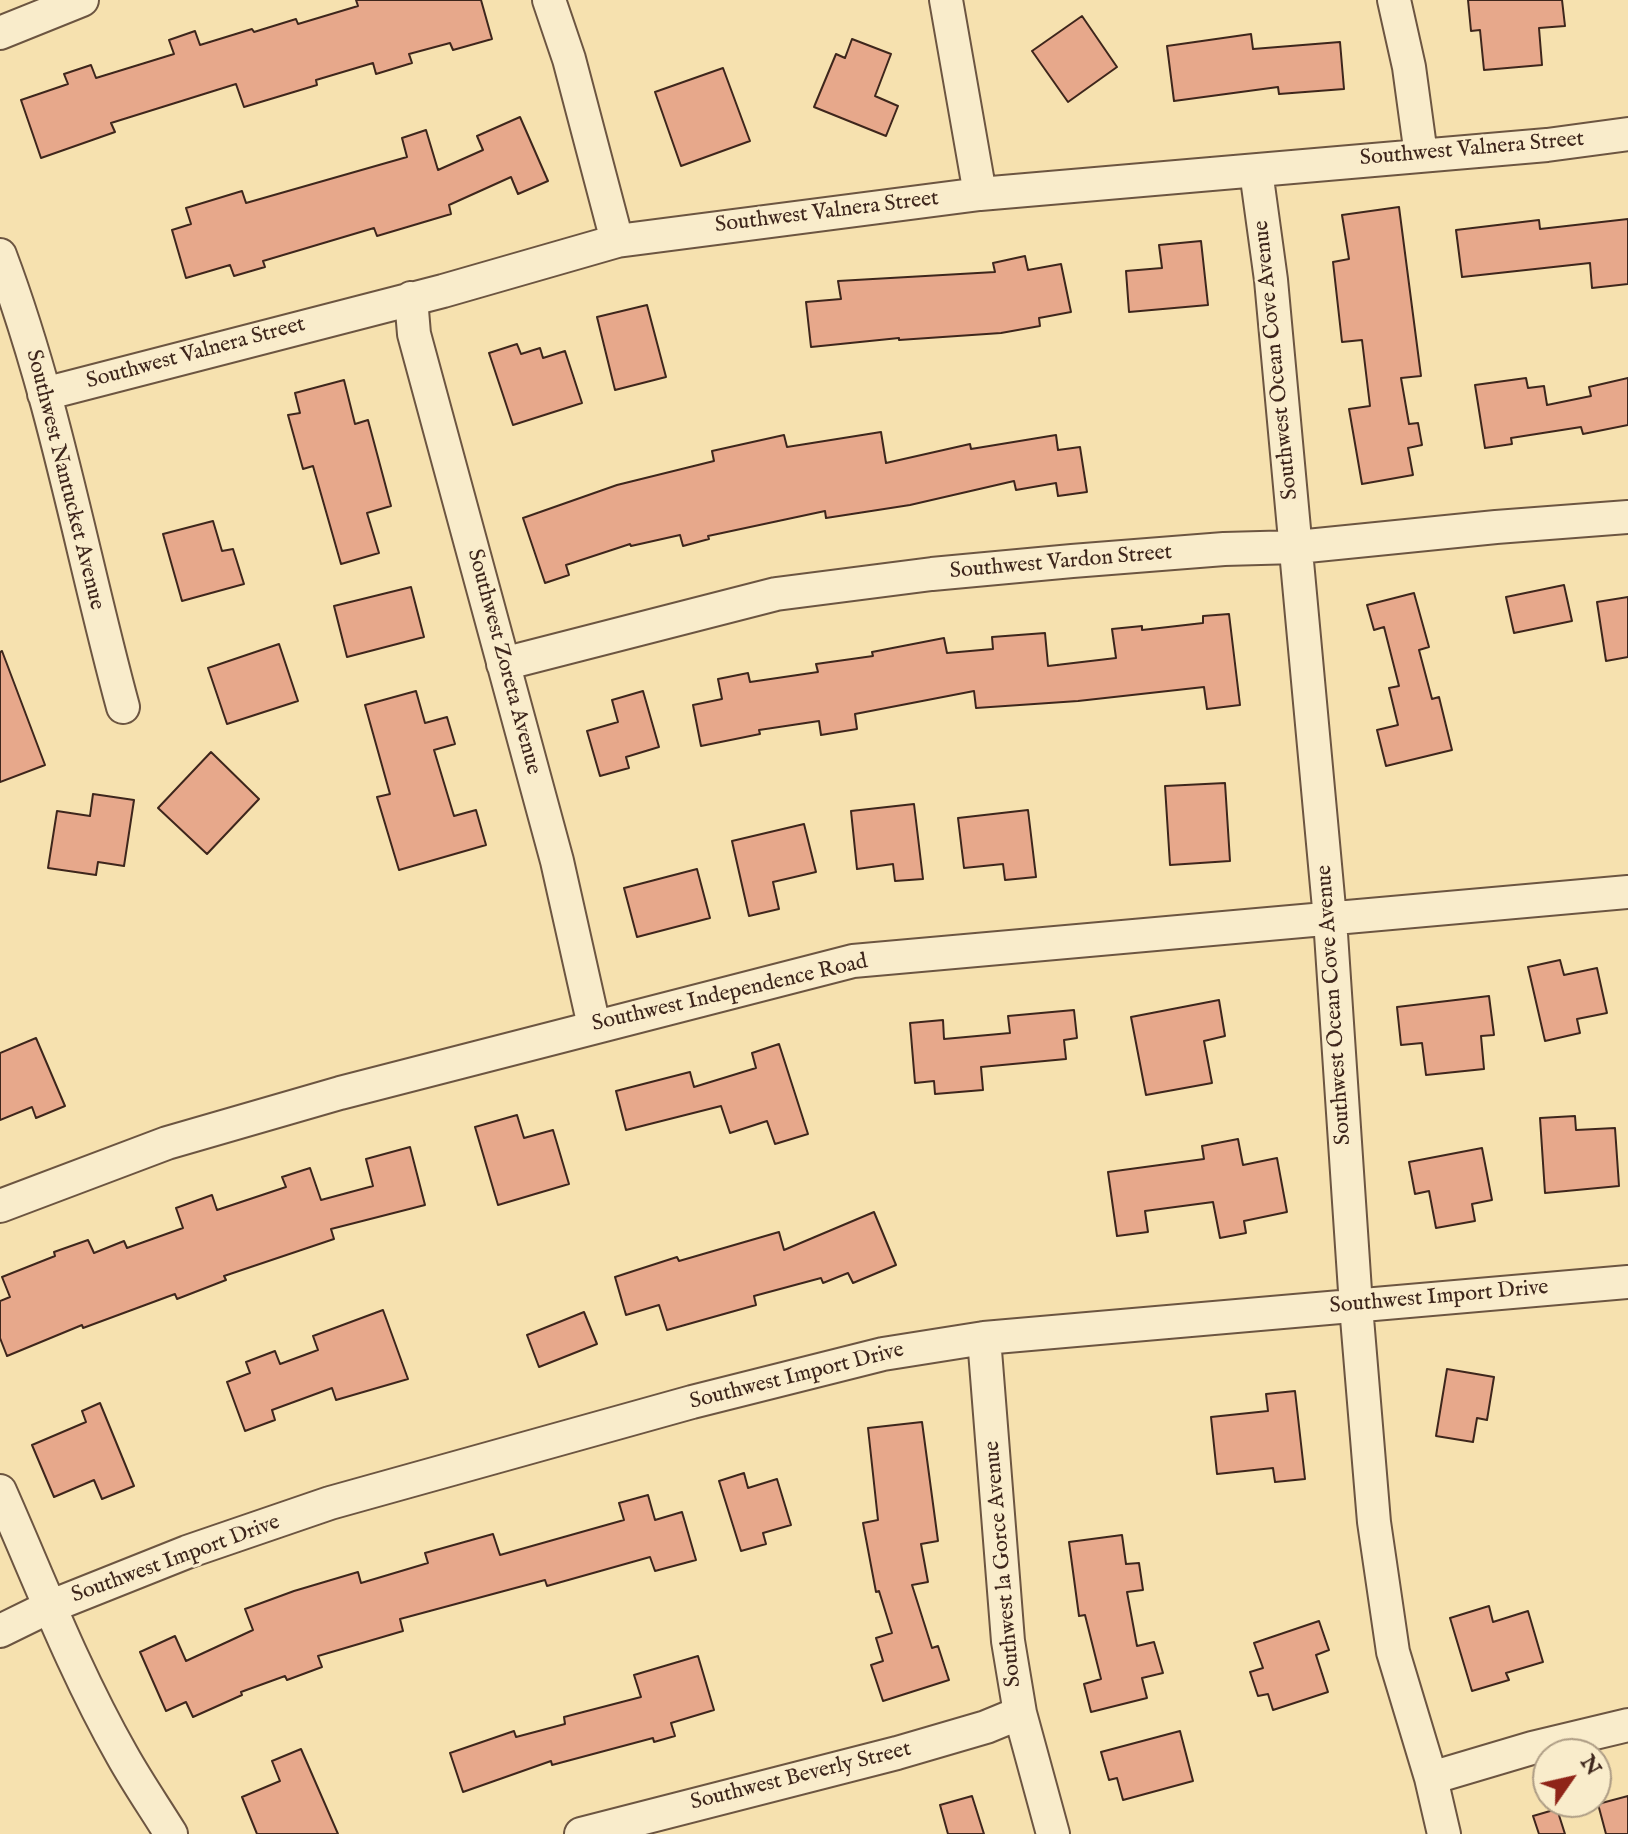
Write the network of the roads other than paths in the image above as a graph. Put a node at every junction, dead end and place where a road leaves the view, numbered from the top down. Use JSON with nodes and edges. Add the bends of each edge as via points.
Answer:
{"nodes":[{"id":1,"x":82,"y":0,"type":"edge"},
{"id":2,"x":549,"y":0,"type":"edge"},
{"id":3,"x":946,"y":0,"type":"edge"},
{"id":4,"x":1394,"y":0,"type":"edge"},
{"id":5,"x":0,"y":33,"type":"edge"},
{"id":6,"x":1628,"y":134,"type":"edge"},
{"id":7,"x":1421,"y":155,"type":"junction"},
{"id":8,"x":1256,"y":171,"type":"junction"},
{"id":9,"x":980,"y":194,"type":"junction"},
{"id":10,"x":617,"y":241,"type":"junction"},
{"id":11,"x":0,"y":255,"type":"edge"},
{"id":12,"x":411,"y":298,"type":"junction"},
{"id":13,"x":44,"y":394,"type":"junction"},
{"id":14,"x":1628,"y":517,"type":"edge"},
{"id":15,"x":1297,"y":547,"type":"junction"},
{"id":16,"x":503,"y":664,"type":"junction"},
{"id":17,"x":123,"y":707,"type":"dead end"},
{"id":18,"x":1628,"y":892,"type":"edge"},
{"id":19,"x":1330,"y":919,"type":"junction"},
{"id":20,"x":594,"y":1026,"type":"junction"},
{"id":21,"x":0,"y":1206,"type":"edge"},
{"id":22,"x":1628,"y":1282,"type":"edge"},
{"id":23,"x":1356,"y":1306,"type":"junction"},
{"id":24,"x":984,"y":1338,"type":"junction"},
{"id":25,"x":0,"y":1491,"type":"edge"},
{"id":26,"x":49,"y":1607,"type":"junction"},
{"id":27,"x":0,"y":1631,"type":"edge"},
{"id":28,"x":1020,"y":1713,"type":"junction"},
{"id":29,"x":1628,"y":1725,"type":"edge"},
{"id":30,"x":1431,"y":1778,"type":"junction"},
{"id":31,"x":171,"y":1834,"type":"edge"},
{"id":32,"x":581,"y":1834,"type":"edge"},
{"id":33,"x":1053,"y":1834,"type":"edge"},
{"id":34,"x":1444,"y":1834,"type":"edge"}],
"edges":[{"from":1,"to":5,"type":"street"},
{"from":2,"to":10,"type":"street"},
{"from":3,"to":9,"type":"street"},
{"from":4,"to":7,"type":"street"},
{"from":6,"to":7,"type":"street","name":"Southwest Valnera Street"},
{"from":7,"to":8,"type":"street","name":"Southwest Valnera Street"},
{"from":8,"to":9,"type":"street","name":"Southwest Valnera Street"},
{"from":8,"to":15,"type":"street","name":"Southwest Ocean Cove Avenue"},
{"from":9,"to":10,"type":"street","name":"Southwest Valnera Street"},
{"from":10,"to":12,"type":"street","name":"Southwest Valnera Street"},
{"from":11,"to":13,"type":"street","name":"Southwest Nantucket Avenue"},
{"from":12,"to":13,"type":"street","name":"Southwest Valnera Street"},
{"from":12,"to":16,"type":"street","name":"Southwest Zoreta Avenue","via":[[414,334]]},
{"from":13,"to":17,"type":"street","name":"Southwest Nantucket Avenue"},
{"from":14,"to":15,"type":"street","name":"Southwest Vardon Street"},
{"from":15,"to":16,"type":"street","name":"Southwest Vardon Street","via":[[1072,561],[776,594]]},
{"from":15,"to":19,"type":"street","name":"Southwest Ocean Cove Avenue"},
{"from":16,"to":20,"type":"street","name":"Southwest Zoreta Avenue","via":[[557,861]]},
{"from":18,"to":19,"type":"street","name":"Southwest Independence Road"},
{"from":19,"to":20,"type":"street","name":"Southwest Independence Road","via":[[853,961]]},
{"from":19,"to":23,"type":"street","name":"Southwest Ocean Cove Avenue"},
{"from":20,"to":21,"type":"street","name":"Southwest Independence Road","via":[[167,1143]]},
{"from":22,"to":23,"type":"street","name":"Southwest Import Drive"},
{"from":23,"to":24,"type":"street","name":"Southwest Import Drive"},
{"from":23,"to":30,"type":"street","name":"Southwest Ocean Cove Avenue","via":[[1374,1522],[1393,1652]]},
{"from":24,"to":26,"type":"street","name":"Southwest Import Drive","via":[[883,1354],[692,1402],[330,1503]]},
{"from":24,"to":28,"type":"street","name":"Southwest la Gorce Avenue","via":[[1008,1641]]},
{"from":25,"to":26,"type":"street"},
{"from":26,"to":27,"type":"street","name":"Southwest Import Drive"},
{"from":26,"to":31,"type":"street","via":[[121,1754]]},
{"from":28,"to":32,"type":"street","name":"Southwest Beverly Street","via":[[897,1753]]},
{"from":28,"to":33,"type":"street","name":"Southwest la Gorce Avenue"},
{"from":29,"to":30,"type":"street"},
{"from":30,"to":34,"type":"street","name":"Southwest Ocean Cove Avenue"}]}
